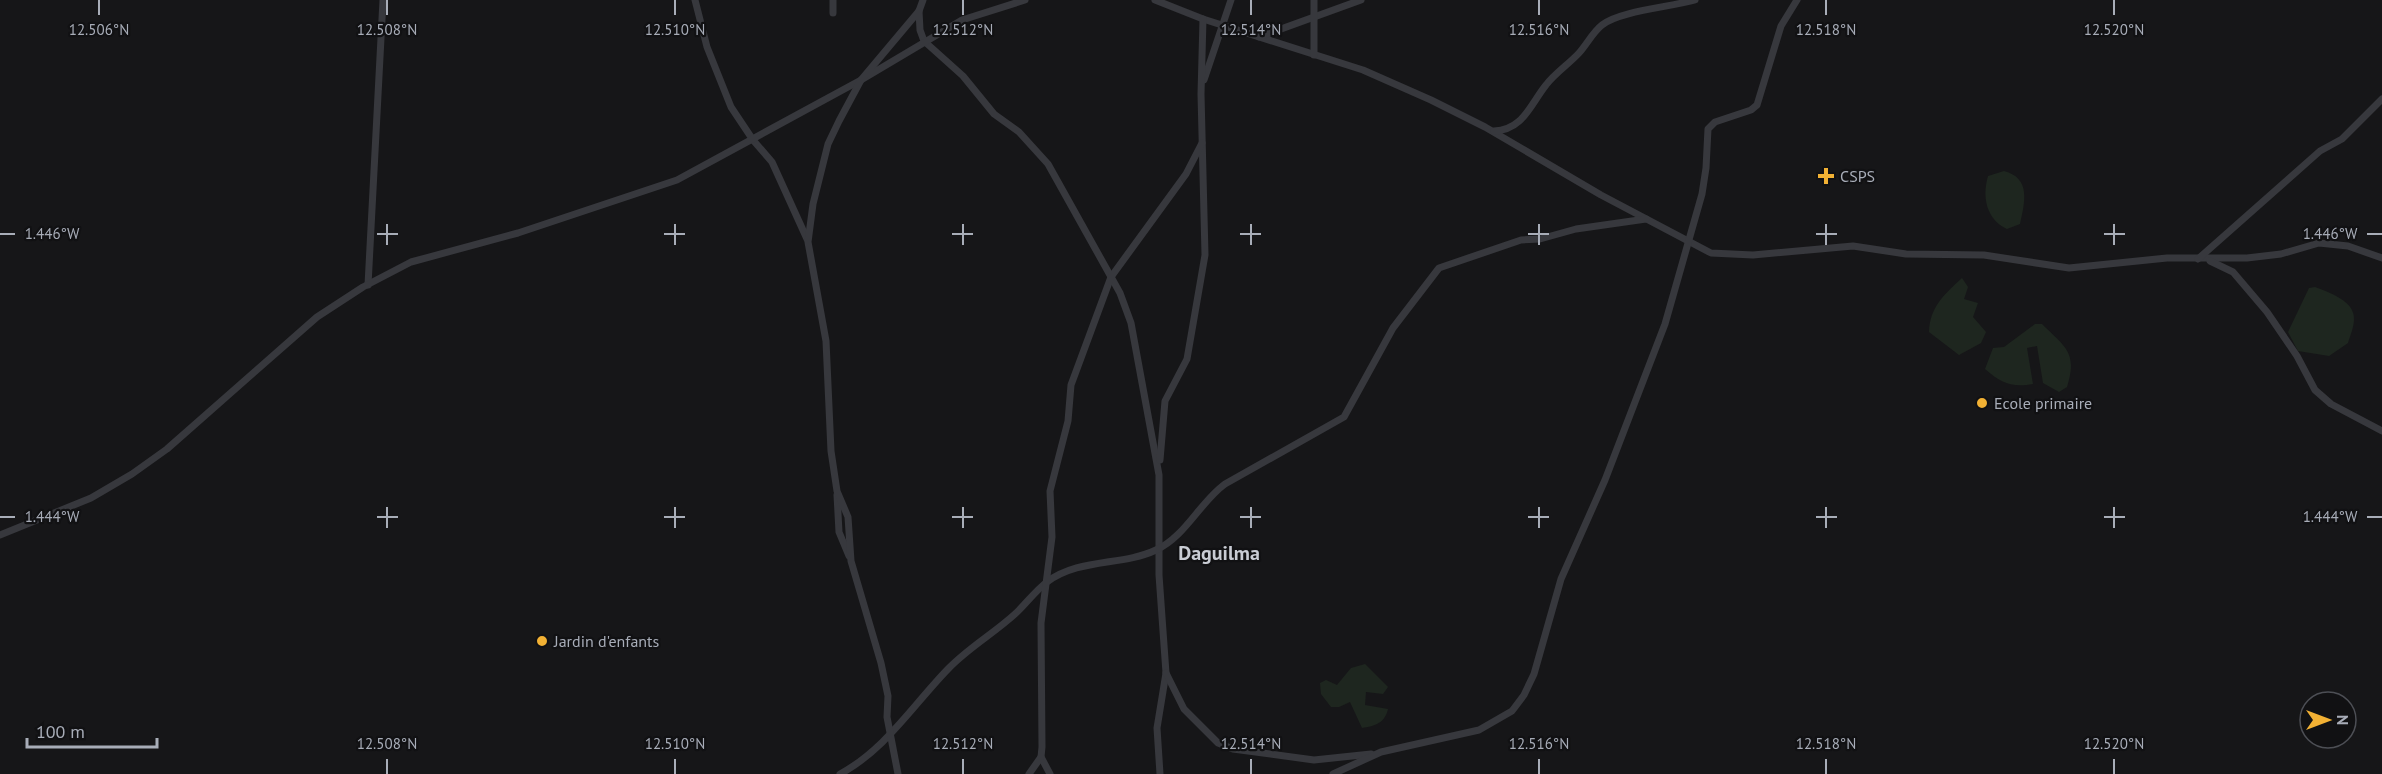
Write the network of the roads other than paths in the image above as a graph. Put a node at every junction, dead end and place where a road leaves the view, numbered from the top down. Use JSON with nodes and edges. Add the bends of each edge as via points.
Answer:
{"nodes":[{"id":1,"x":383,"y":0,"type":"edge"},
{"id":2,"x":695,"y":0,"type":"edge"},
{"id":3,"x":833,"y":0,"type":"edge"},
{"id":4,"x":923,"y":0,"type":"edge"},
{"id":5,"x":1024,"y":0,"type":"edge"},
{"id":6,"x":1155,"y":0,"type":"edge"},
{"id":7,"x":1232,"y":0,"type":"edge"},
{"id":8,"x":1314,"y":0,"type":"edge"},
{"id":9,"x":1361,"y":0,"type":"edge"},
{"id":10,"x":1695,"y":0,"type":"edge"},
{"id":11,"x":1797,"y":0,"type":"edge"},
{"id":12,"x":919,"y":11,"type":"junction"},
{"id":13,"x":833,"y":14,"type":"dead end"},
{"id":14,"x":1314,"y":18,"type":"junction"},
{"id":15,"x":1203,"y":19,"type":"junction"},
{"id":16,"x":1223,"y":25,"type":"junction"},
{"id":17,"x":1259,"y":37,"type":"junction"},
{"id":18,"x":924,"y":41,"type":"junction"},
{"id":19,"x":1314,"y":56,"type":"junction"},
{"id":20,"x":861,"y":80,"type":"junction"},
{"id":21,"x":1202,"y":85,"type":"junction"},
{"id":22,"x":2382,"y":99,"type":"edge"},
{"id":23,"x":1491,"y":130,"type":"junction"},
{"id":24,"x":753,"y":140,"type":"junction"},
{"id":25,"x":1202,"y":143,"type":"junction"},
{"id":26,"x":1646,"y":219,"type":"junction"},
{"id":27,"x":808,"y":242,"type":"junction"},
{"id":28,"x":1688,"y":243,"type":"junction"},
{"id":29,"x":2382,"y":258,"type":"edge"},
{"id":30,"x":2198,"y":259,"type":"junction"},
{"id":31,"x":2207,"y":260,"type":"junction"},
{"id":32,"x":1111,"y":277,"type":"junction"},
{"id":33,"x":368,"y":285,"type":"junction"},
{"id":34,"x":2382,"y":431,"type":"edge"},
{"id":35,"x":1159,"y":475,"type":"junction"},
{"id":36,"x":837,"y":491,"type":"junction"},
{"id":37,"x":0,"y":535,"type":"edge"},
{"id":38,"x":1159,"y":549,"type":"junction"},
{"id":39,"x":851,"y":561,"type":"junction"},
{"id":40,"x":1048,"y":581,"type":"junction"},
{"id":41,"x":1167,"y":673,"type":"junction"},
{"id":42,"x":890,"y":734,"type":"junction"},
{"id":43,"x":1381,"y":752,"type":"junction"},
{"id":44,"x":1041,"y":758,"type":"junction"},
{"id":45,"x":840,"y":774,"type":"edge"},
{"id":46,"x":898,"y":774,"type":"edge"},
{"id":47,"x":1029,"y":774,"type":"edge"},
{"id":48,"x":1050,"y":774,"type":"edge"},
{"id":49,"x":1160,"y":774,"type":"edge"},
{"id":50,"x":1333,"y":774,"type":"edge"}],
"edges":[{"from":1,"to":33,"type":"street"},
{"from":2,"to":24,"type":"street","via":[[718,77],[731,107]]},
{"from":3,"to":13,"type":"street"},
{"from":4,"to":12,"type":"street"},
{"from":5,"to":18,"type":"street","via":[[962,20]]},
{"from":6,"to":15,"type":"street"},
{"from":7,"to":16,"type":"street"},
{"from":8,"to":14,"type":"street"},
{"from":9,"to":14,"type":"street"},
{"from":10,"to":23,"type":"street","via":[[1617,16],[1602,25],[1547,83],[1525,116],[1507,130]]},
{"from":11,"to":28,"type":"street","via":[[1781,26],[1757,105],[1715,122],[1708,129],[1706,168]]},
{"from":12,"to":18,"type":"street"},
{"from":12,"to":20,"type":"street"},
{"from":14,"to":17,"type":"street"},
{"from":14,"to":19,"type":"street"},
{"from":15,"to":16,"type":"street"},
{"from":15,"to":21,"type":"street"},
{"from":16,"to":17,"type":"street"},
{"from":16,"to":21,"type":"street"},
{"from":17,"to":19,"type":"street"},
{"from":18,"to":20,"type":"street"},
{"from":18,"to":32,"type":"street","via":[[1048,164]]},
{"from":19,"to":23,"type":"street","via":[[1363,70]]},
{"from":20,"to":24,"type":"street"},
{"from":20,"to":27,"type":"street","via":[[828,144]]},
{"from":21,"to":25,"type":"street"},
{"from":22,"to":30,"type":"street","via":[[2342,139],[2320,152]]},
{"from":23,"to":26,"type":"street"},
{"from":24,"to":27,"type":"street","via":[[772,162]]},
{"from":24,"to":33,"type":"street","via":[[667,184],[518,233],[411,262]]},
{"from":25,"to":32,"type":"street","via":[[1186,174]]},
{"from":25,"to":35,"type":"street","via":[[1205,255],[1190,348],[1165,401]]},
{"from":26,"to":28,"type":"street"},
{"from":26,"to":38,"type":"street","via":[[1521,240],[1439,268],[1393,328],[1344,417],[1219,488]]},
{"from":27,"to":36,"type":"street","via":[[826,341],[831,451]]},
{"from":28,"to":30,"type":"street","via":[[1711,253],[1753,255],[1853,246],[1906,254],[2002,257],[2069,268],[2167,258]]},
{"from":28,"to":43,"type":"street","via":[[1657,347],[1562,579],[1524,695],[1512,711],[1479,730]]},
{"from":29,"to":31,"type":"street","via":[[2348,246],[2319,243],[2281,254]]},
{"from":30,"to":31,"type":"street"},
{"from":31,"to":34,"type":"street","via":[[2233,272],[2267,312],[2315,390],[2331,405]]},
{"from":32,"to":35,"type":"street","via":[[1131,323]]},
{"from":32,"to":40,"type":"street","via":[[1071,385],[1068,421],[1050,491],[1052,537]]},
{"from":33,"to":37,"type":"street","via":[[317,317],[167,449],[132,474],[92,498]]},
{"from":35,"to":38,"type":"street"},
{"from":36,"to":39,"type":"street","via":[[848,517]]},
{"from":36,"to":39,"type":"street","via":[[839,532]]},
{"from":38,"to":40,"type":"street","via":[[1138,557],[1086,565]]},
{"from":38,"to":41,"type":"street"},
{"from":39,"to":42,"type":"street","via":[[881,663]]},
{"from":40,"to":42,"type":"street","via":[[1014,615],[948,669]]},
{"from":40,"to":44,"type":"street","via":[[1041,623]]},
{"from":41,"to":43,"type":"street","via":[[1185,709],[1218,743],[1233,749],[1314,760]]},
{"from":41,"to":49,"type":"street","via":[[1157,728]]},
{"from":42,"to":45,"type":"street"},
{"from":42,"to":46,"type":"street"},
{"from":43,"to":50,"type":"street"},
{"from":44,"to":47,"type":"street"},
{"from":44,"to":48,"type":"street"}]}
